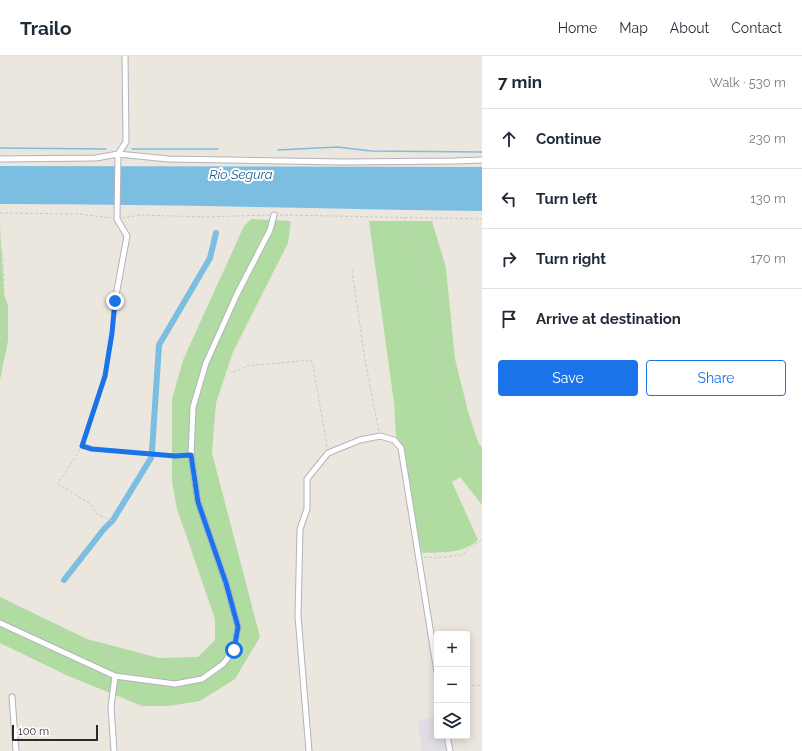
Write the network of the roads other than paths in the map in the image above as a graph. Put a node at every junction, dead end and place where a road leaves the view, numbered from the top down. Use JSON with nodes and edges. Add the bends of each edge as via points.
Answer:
{"nodes":[{"id":1,"x":125,"y":56,"type":"edge"},
{"id":2,"x":118,"y":154,"type":"junction"},
{"id":3,"x":0,"y":159,"type":"edge"},
{"id":4,"x":482,"y":160,"type":"edge"},
{"id":5,"x":274,"y":215,"type":"road end"},
{"id":6,"x":115,"y":301,"type":"road end"},
{"id":7,"x":0,"y":623,"type":"edge"},
{"id":8,"x":436,"y":667,"type":"edge"},
{"id":9,"x":116,"y":676,"type":"junction"},
{"id":10,"x":12,"y":697,"type":"dead end"},
{"id":11,"x":448,"y":739,"type":"edge"},
{"id":12,"x":16,"y":751,"type":"edge"},
{"id":13,"x":114,"y":751,"type":"edge"},
{"id":14,"x":309,"y":751,"type":"edge"},
{"id":15,"x":450,"y":751,"type":"edge"}],
"edges":[{"from":1,"to":2,"type":"street","via":[[126,142]]},
{"from":2,"to":3,"type":"street","via":[[96,158]]},
{"from":2,"to":4,"type":"street","via":[[192,160]]},
{"from":2,"to":6,"type":"street","via":[[117,219],[127,236]]},
{"from":5,"to":9,"type":"street","via":[[267,237],[237,294],[206,363],[193,407],[191,455],[198,502],[238,627],[234,650],[223,664],[202,679],[175,684]]},
{"from":7,"to":9,"type":"street"},
{"from":8,"to":14,"type":"street","via":[[401,448],[394,440],[380,436],[360,440],[328,453],[307,479],[308,509],[300,529],[298,616]]},
{"from":9,"to":13,"type":"street","via":[[111,708]]},
{"from":10,"to":12,"type":"street"},
{"from":11,"to":15,"type":"street"}]}
